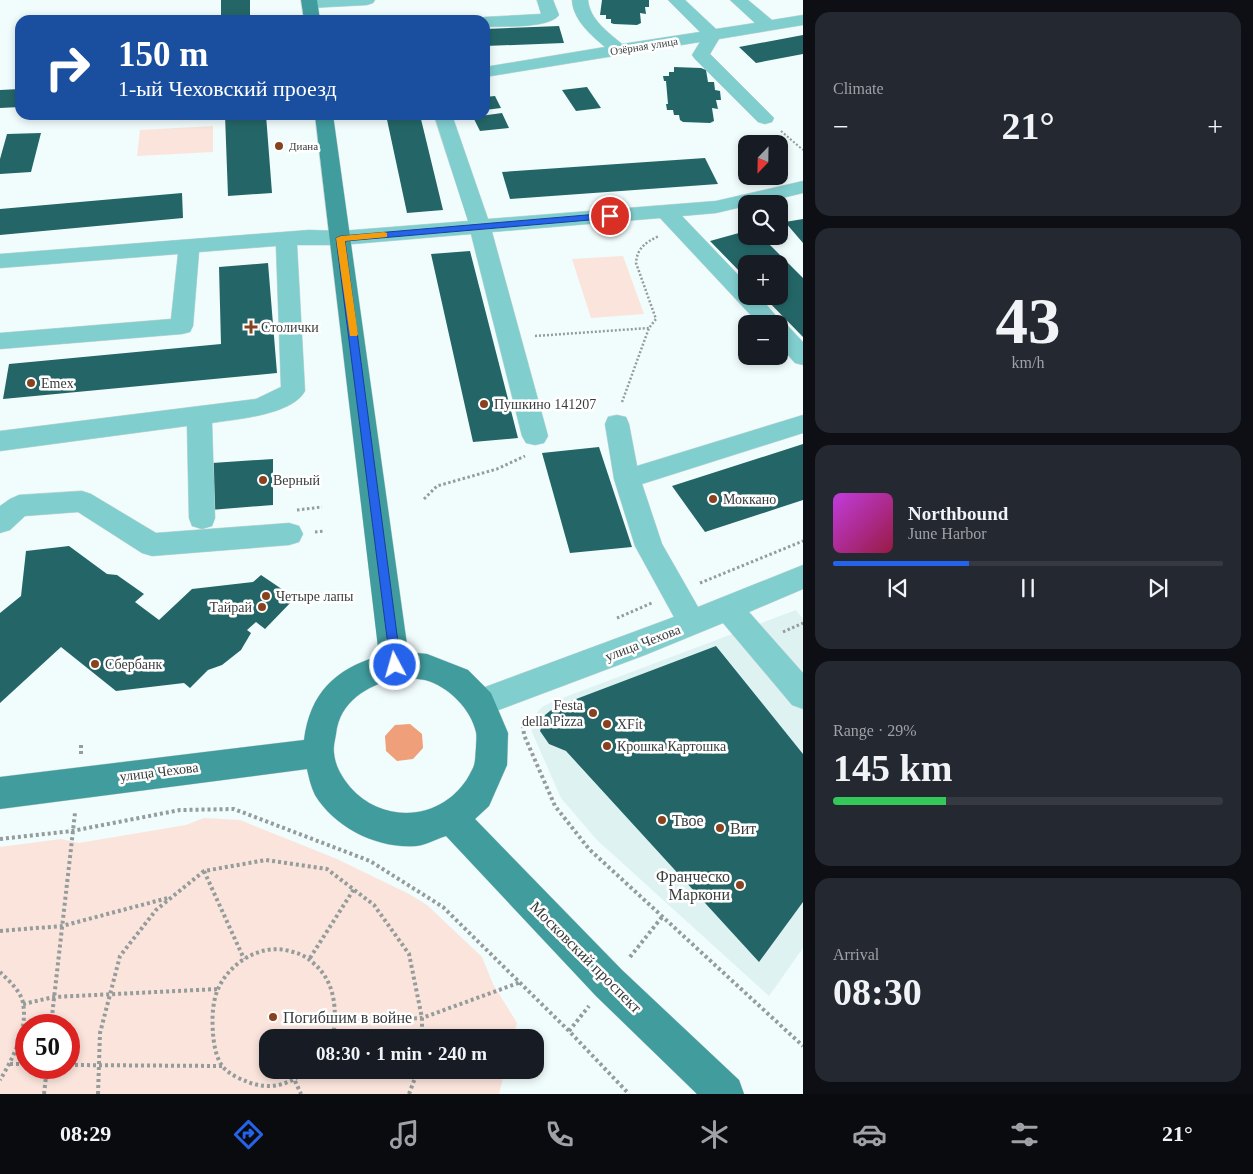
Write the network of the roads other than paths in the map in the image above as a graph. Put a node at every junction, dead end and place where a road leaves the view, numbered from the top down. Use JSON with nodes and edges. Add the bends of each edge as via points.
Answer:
{"nodes":[{"id":1,"x":367,"y":0,"type":"edge"},
{"id":2,"x":545,"y":0,"type":"edge"},
{"id":3,"x":580,"y":0,"type":"edge"},
{"id":4,"x":676,"y":0,"type":"edge"},
{"id":5,"x":738,"y":0,"type":"edge"},
{"id":6,"x":309,"y":1,"type":"edge"},
{"id":7,"x":311,"y":15,"type":"edge"},
{"id":8,"x":803,"y":20,"type":"edge"},
{"id":9,"x":490,"y":22,"type":"edge"},
{"id":10,"x":769,"y":26,"type":"junction"},
{"id":11,"x":713,"y":35,"type":"junction"},
{"id":12,"x":618,"y":50,"type":"junction"},
{"id":13,"x":490,"y":71,"type":"edge"},
{"id":14,"x":765,"y":118,"type":"road end"},
{"id":15,"x":325,"y":120,"type":"edge"},
{"id":16,"x":445,"y":120,"type":"edge"},
{"id":17,"x":803,"y":187,"type":"edge"},
{"id":18,"x":672,"y":219,"type":"junction"},
{"id":19,"x":480,"y":227,"type":"junction"},
{"id":20,"x":341,"y":238,"type":"junction"},
{"id":21,"x":286,"y":239,"type":"junction"},
{"id":22,"x":189,"y":246,"type":"junction"},
{"id":23,"x":0,"y":261,"type":"edge"},
{"id":24,"x":763,"y":315,"type":"edge"},
{"id":25,"x":0,"y":341,"type":"edge"},
{"id":26,"x":788,"y":341,"type":"edge"},
{"id":27,"x":803,"y":357,"type":"edge"},
{"id":28,"x":199,"y":415,"type":"junction"},
{"id":29,"x":617,"y":424,"type":"road end"},
{"id":30,"x":803,"y":424,"type":"edge"},
{"id":31,"x":534,"y":436,"type":"road end"},
{"id":32,"x":0,"y":441,"type":"edge"},
{"id":33,"x":627,"y":479,"type":"junction"},
{"id":34,"x":202,"y":518,"type":"dead end"},
{"id":35,"x":0,"y":522,"type":"edge"},
{"id":36,"x":289,"y":534,"type":"dead end"},
{"id":37,"x":803,"y":577,"type":"edge"},
{"id":38,"x":729,"y":609,"type":"junction"},
{"id":39,"x":692,"y":624,"type":"junction"},
{"id":40,"x":395,"y":665,"type":"junction"},
{"id":41,"x":803,"y":695,"type":"edge"},
{"id":42,"x":480,"y":703,"type":"junction"},
{"id":43,"x":318,"y":753,"type":"junction"},
{"id":44,"x":0,"y":793,"type":"edge"},
{"id":45,"x":451,"y":818,"type":"junction"},
{"id":46,"x":725,"y":1094,"type":"edge"}],
"edges":[{"from":1,"to":6,"type":"street"},
{"from":2,"to":9,"type":"street","via":[[551,14],[545,19]]},
{"from":3,"to":12,"type":"street","via":[[593,28]]},
{"from":4,"to":11,"type":"street"},
{"from":5,"to":10,"type":"street"},
{"from":6,"to":7,"type":"main road"},
{"from":8,"to":10,"type":"street","name":"Озёрная улица"},
{"from":10,"to":11,"type":"street","name":"Озёрная улица"},
{"from":11,"to":12,"type":"street","name":"Озёрная улица"},
{"from":11,"to":14,"type":"street","via":[[701,55]]},
{"from":12,"to":13,"type":"street","name":"Озёрная улица"},
{"from":15,"to":20,"type":"main road"},
{"from":16,"to":19,"type":"street"},
{"from":17,"to":18,"type":"street"},
{"from":18,"to":19,"type":"street"},
{"from":18,"to":24,"type":"street"},
{"from":19,"to":20,"type":"street"},
{"from":19,"to":31,"type":"street"},
{"from":20,"to":21,"type":"street"},
{"from":20,"to":40,"type":"main road"},
{"from":21,"to":22,"type":"street"},
{"from":21,"to":28,"type":"street","via":[[293,391],[261,407]]},
{"from":22,"to":23,"type":"street"},
{"from":22,"to":25,"type":"street","via":[[182,326]]},
{"from":26,"to":27,"type":"street"},
{"from":28,"to":32,"type":"street"},
{"from":28,"to":34,"type":"street"},
{"from":29,"to":33,"type":"street"},
{"from":30,"to":33,"type":"street"},
{"from":33,"to":39,"type":"street","via":[[650,546]]},
{"from":35,"to":36,"type":"street","via":[[19,506],[82,501],[152,545]]},
{"from":37,"to":38,"type":"street","name":"улица Чехова"},
{"from":38,"to":39,"type":"street","name":"улица Чехова"},
{"from":38,"to":41,"type":"street"},
{"from":39,"to":42,"type":"street","name":"улица Чехова"},
{"from":40,"to":42,"type":"main road","via":[[428,667],[457,680]]},
{"from":40,"to":43,"type":"main road","via":[[364,674],[338,693],[322,721]]},
{"from":42,"to":45,"type":"main road","via":[[492,733],[491,765],[477,795]]},
{"from":43,"to":44,"type":"main road","name":"улица Чехова"},
{"from":43,"to":45,"type":"main road","via":[[327,784],[349,810],[381,826],[417,829]]},
{"from":45,"to":46,"type":"main road","name":"Московский проспект","via":[[609,983]]}]}
